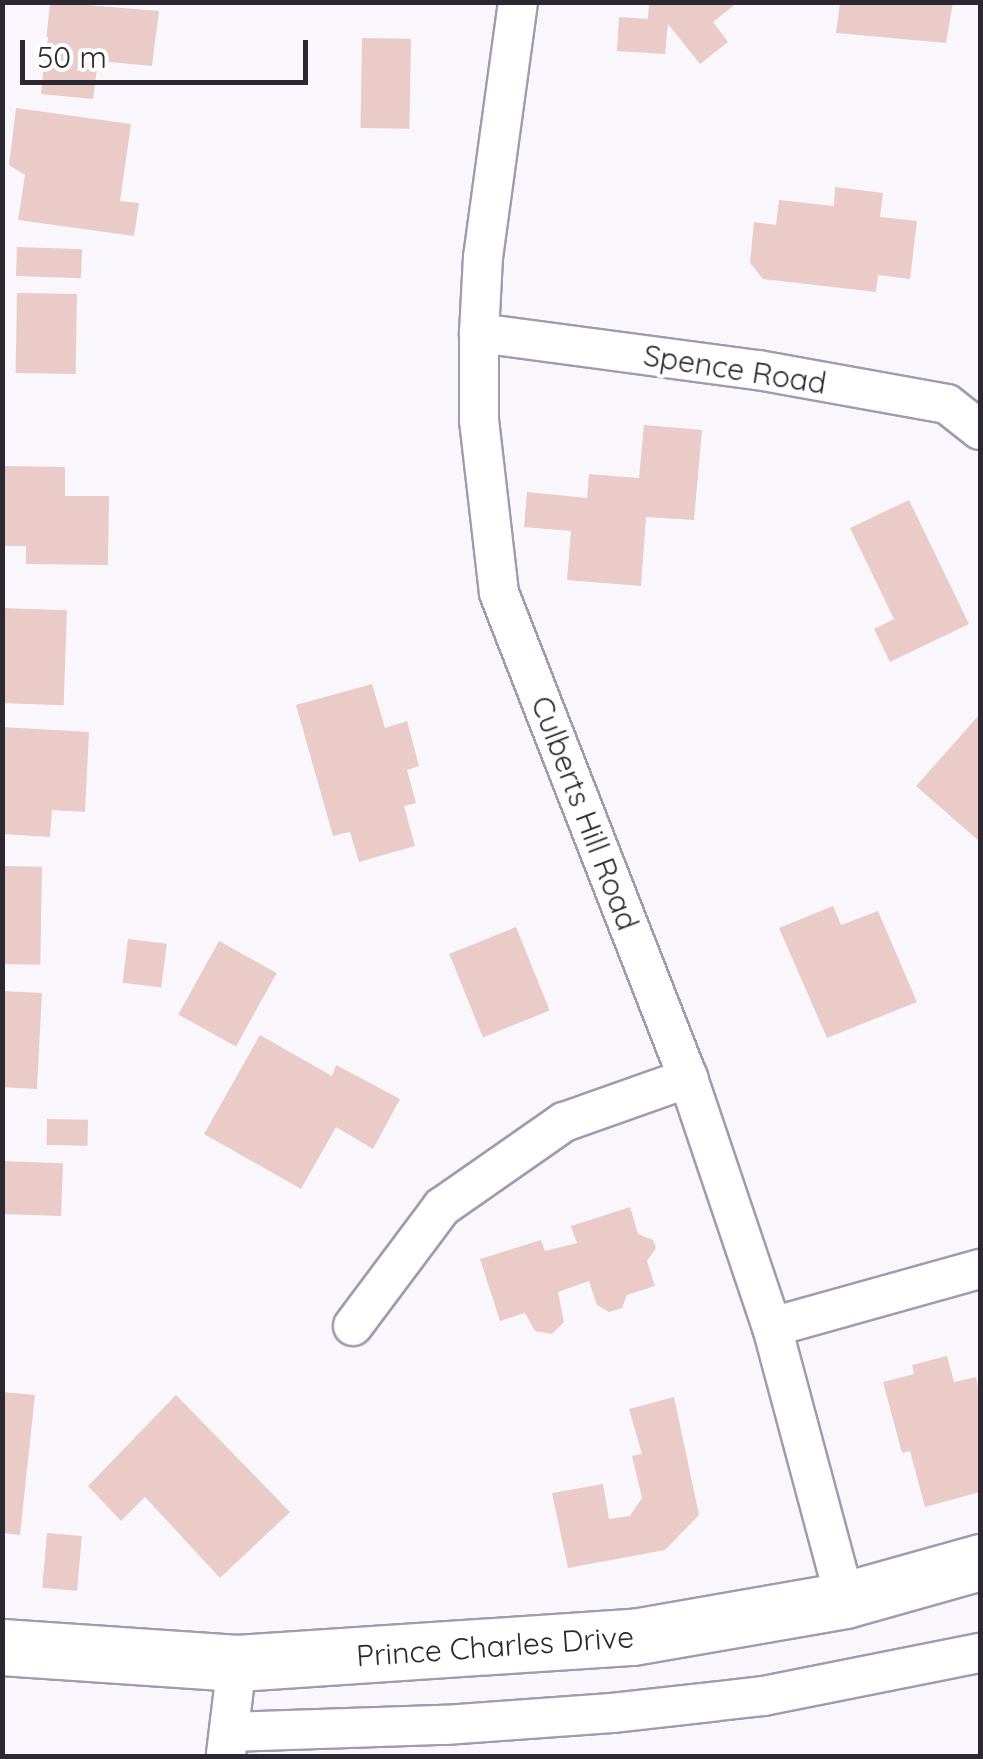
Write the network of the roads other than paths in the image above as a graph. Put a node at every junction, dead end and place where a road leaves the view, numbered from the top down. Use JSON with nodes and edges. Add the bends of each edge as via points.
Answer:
{"nodes":[{"id":1,"x":518,"y":2,"type":"edge"},
{"id":2,"x":480,"y":333,"type":"junction"},
{"id":3,"x":980,"y":430,"type":"edge"},
{"id":4,"x":688,"y":1078,"type":"junction"},
{"id":5,"x":980,"y":1270,"type":"edge"},
{"id":6,"x":354,"y":1326,"type":"dead end"},
{"id":7,"x":772,"y":1327,"type":"junction"},
{"id":8,"x":980,"y":1562,"type":"edge"},
{"id":9,"x":844,"y":1600,"type":"junction"},
{"id":10,"x":2,"y":1647,"type":"edge"},
{"id":11,"x":980,"y":1653,"type":"edge"},
{"id":12,"x":237,"y":1662,"type":"junction"},
{"id":13,"x":227,"y":1744,"type":"edge"}],
"edges":[{"from":1,"to":2,"type":"street","name":"Culberts Hill Road"},
{"from":2,"to":3,"type":"street","name":"Spence Road","via":[[758,370],[948,404]]},
{"from":2,"to":4,"type":"street","name":"Culberts Hill Road","via":[[479,420],[499,593]]},
{"from":4,"to":6,"type":"street","via":[[564,1122],[442,1207]]},
{"from":4,"to":7,"type":"street","name":"Culberts Hill Road"},
{"from":5,"to":7,"type":"street"},
{"from":7,"to":9,"type":"street","name":"Culberts Hill Road"},
{"from":8,"to":9,"type":"highway","name":"Prince Charles Drive"},
{"from":9,"to":12,"type":"highway","name":"Prince Charles Drive","via":[[633,1637]]},
{"from":10,"to":12,"type":"highway","name":"Prince Charles Drive"},
{"from":11,"to":13,"type":"street","via":[[764,1696]]},
{"from":12,"to":13,"type":"street"}]}
